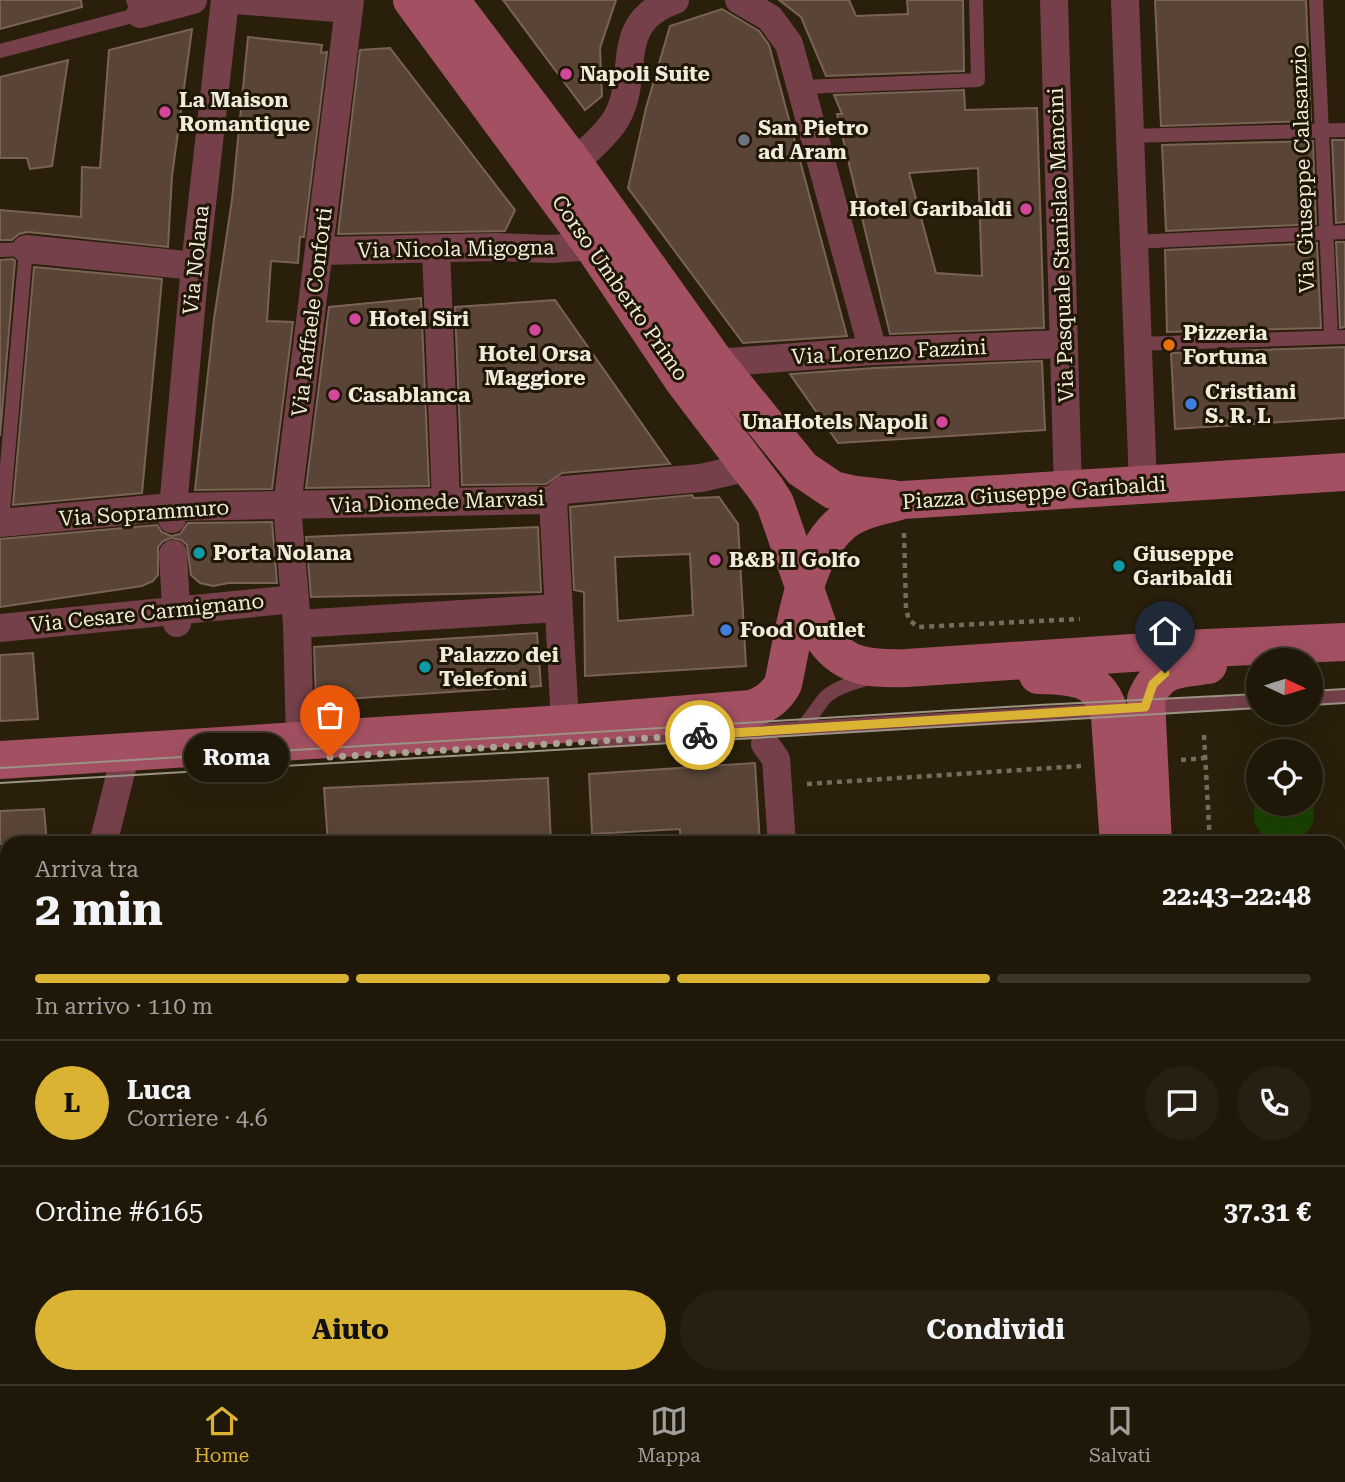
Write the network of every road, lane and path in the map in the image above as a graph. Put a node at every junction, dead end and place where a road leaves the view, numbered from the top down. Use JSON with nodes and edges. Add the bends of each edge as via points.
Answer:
{"nodes":[{"id":1,"x":193,"y":0,"type":"edge"},
{"id":2,"x":225,"y":0,"type":"edge"},
{"id":3,"x":235,"y":0,"type":"edge"},
{"id":4,"x":412,"y":0,"type":"edge"},
{"id":5,"x":450,"y":0,"type":"edge"},
{"id":6,"x":675,"y":0,"type":"edge"},
{"id":7,"x":739,"y":0,"type":"edge"},
{"id":8,"x":1055,"y":0,"type":"edge"},
{"id":9,"x":1125,"y":0,"type":"edge"},
{"id":10,"x":1316,"y":0,"type":"edge"},
{"id":11,"x":349,"y":5,"type":"edge"},
{"id":12,"x":977,"y":6,"type":"edge"},
{"id":13,"x":137,"y":7,"type":"edge"},
{"id":14,"x":0,"y":51,"type":"edge"},
{"id":15,"x":802,"y":86,"type":"junction"},
{"id":16,"x":1322,"y":130,"type":"junction"},
{"id":17,"x":1345,"y":130,"type":"edge"},
{"id":18,"x":1130,"y":136,"type":"junction"},
{"id":19,"x":574,"y":164,"type":"junction"},
{"id":20,"x":1345,"y":232,"type":"edge"},
{"id":21,"x":1326,"y":233,"type":"junction"},
{"id":22,"x":1133,"y":242,"type":"junction"},
{"id":23,"x":593,"y":246,"type":"junction"},
{"id":24,"x":436,"y":249,"type":"junction"},
{"id":25,"x":13,"y":250,"type":"edge"},
{"id":26,"x":320,"y":251,"type":"junction"},
{"id":27,"x":195,"y":266,"type":"junction"},
{"id":28,"x":1338,"y":336,"type":"edge"},
{"id":29,"x":1063,"y":344,"type":"junction"},
{"id":30,"x":1138,"y":344,"type":"junction"},
{"id":31,"x":873,"y":351,"type":"junction"},
{"id":32,"x":716,"y":363,"type":"junction"},
{"id":33,"x":749,"y":467,"type":"junction"},
{"id":34,"x":1345,"y":472,"type":"edge"},
{"id":35,"x":1143,"y":485,"type":"junction"},
{"id":36,"x":1068,"y":490,"type":"junction"},
{"id":37,"x":553,"y":500,"type":"junction"},
{"id":38,"x":446,"y":502,"type":"junction"},
{"id":39,"x":288,"y":506,"type":"junction"},
{"id":40,"x":172,"y":513,"type":"junction"},
{"id":41,"x":903,"y":515,"type":"junction"},
{"id":42,"x":1,"y":523,"type":"edge"},
{"id":43,"x":173,"y":554,"type":"dead end"},
{"id":44,"x":805,"y":589,"type":"junction"},
{"id":45,"x":558,"y":608,"type":"junction"},
{"id":46,"x":296,"y":611,"type":"junction"},
{"id":47,"x":177,"y":617,"type":"junction"},
{"id":48,"x":1081,"y":619,"type":"dead end"},
{"id":49,"x":13,"y":627,"type":"edge"},
{"id":50,"x":1345,"y":642,"type":"edge"},
{"id":51,"x":1270,"y":644,"type":"junction"},
{"id":52,"x":966,"y":664,"type":"junction"},
{"id":53,"x":907,"y":668,"type":"junction"},
{"id":54,"x":1345,"y":696,"type":"edge"},
{"id":55,"x":1323,"y":697,"type":"edge"},
{"id":56,"x":1246,"y":703,"type":"edge"},
{"id":57,"x":1127,"y":709,"type":"junction"},
{"id":58,"x":758,"y":727,"type":"junction"},
{"id":59,"x":800,"y":729,"type":"junction"},
{"id":60,"x":580,"y":732,"type":"junction"},
{"id":61,"x":1204,"y":734,"type":"dead end"},
{"id":62,"x":697,"y":735,"type":"junction"},
{"id":63,"x":300,"y":749,"type":"junction"},
{"id":64,"x":0,"y":760,"type":"edge"},
{"id":65,"x":122,"y":764,"type":"junction"},
{"id":66,"x":1082,"y":766,"type":"dead end"},
{"id":67,"x":778,"y":786,"type":"junction"},
{"id":68,"x":105,"y":836,"type":"edge"},
{"id":69,"x":781,"y":836,"type":"edge"},
{"id":70,"x":1119,"y":836,"type":"edge"},
{"id":71,"x":1151,"y":836,"type":"edge"},
{"id":72,"x":1210,"y":836,"type":"edge"}],
"edges":[{"from":1,"to":13,"type":"street"},
{"from":2,"to":27,"type":"street","name":"Via Nolana"},
{"from":3,"to":11,"type":"street"},
{"from":4,"to":23,"type":"main road","name":"Corso Umberto Primo"},
{"from":5,"to":19,"type":"main road","name":"Corso Umberto Primo"},
{"from":6,"to":19,"type":"street","via":[[657,7],[641,23],[615,120]]},
{"from":7,"to":15,"type":"street","via":[[761,11],[784,35]]},
{"from":8,"to":29,"type":"street","name":"Via Pasquale Stanislao Mancini"},
{"from":9,"to":18,"type":"street"},
{"from":10,"to":16,"type":"lane","name":"Via Giuseppe Calasanzio"},
{"from":11,"to":26,"type":"street","name":"Via Raffaele Conforti"},
{"from":12,"to":15,"type":"lane","via":[[978,80]]},
{"from":13,"to":14,"type":"lane"},
{"from":15,"to":31,"type":"street"},
{"from":16,"to":17,"type":"lane"},
{"from":16,"to":18,"type":"lane"},
{"from":16,"to":21,"type":"lane","name":"Via Giuseppe Calasanzio"},
{"from":18,"to":22,"type":"street"},
{"from":19,"to":32,"type":"main road","name":"Corso Umberto Primo"},
{"from":20,"to":21,"type":"lane"},
{"from":21,"to":22,"type":"lane"},
{"from":21,"to":28,"type":"lane","name":"Via Giuseppe Calasanzio"},
{"from":22,"to":30,"type":"street"},
{"from":23,"to":24,"type":"street","name":"Via Nicola Migogna"},
{"from":23,"to":33,"type":"main road","name":"Corso Umberto Primo","via":[[683,380]]},
{"from":24,"to":26,"type":"street","name":"Via Nicola Migogna"},
{"from":24,"to":38,"type":"street"},
{"from":25,"to":27,"type":"street"},
{"from":25,"to":42,"type":"lane"},
{"from":26,"to":39,"type":"street","name":"Via Raffaele Conforti"},
{"from":27,"to":40,"type":"street","name":"Via Nolana"},
{"from":28,"to":30,"type":"lane"},
{"from":29,"to":31,"type":"street","name":"Via Lorenzo Fazzini"},
{"from":29,"to":36,"type":"street","name":"Via Pasquale Stanislao Mancini"},
{"from":30,"to":35,"type":"street"},
{"from":31,"to":32,"type":"street","name":"Via Lorenzo Fazzini"},
{"from":32,"to":41,"type":"main road","name":"Corso Umberto Primo","via":[[802,469],[833,490]]},
{"from":33,"to":37,"type":"street","name":"Via Diomede Marvasi","via":[[701,478],[563,490]]},
{"from":33,"to":44,"type":"main road","name":"Corso Umberto Primo","via":[[775,503]]},
{"from":34,"to":35,"type":"main road","name":"Piazza Giuseppe Garibaldi"},
{"from":35,"to":36,"type":"main road","name":"Piazza Giuseppe Garibaldi"},
{"from":36,"to":41,"type":"main road","name":"Piazza Giuseppe Garibaldi"},
{"from":37,"to":38,"type":"street","name":"Via Diomede Marvasi"},
{"from":37,"to":45,"type":"street"},
{"from":38,"to":39,"type":"street","name":"Via Diomede Marvasi"},
{"from":39,"to":40,"type":"street","name":"Via Soprammuro"},
{"from":39,"to":46,"type":"street","name":"Via Raffaele Conforti"},
{"from":40,"to":42,"type":"street","name":"Via Soprammuro"},
{"from":41,"to":44,"type":"main road","name":"Piazza Giuseppe Garibaldi","via":[[860,512],[842,522],[818,553]]},
{"from":41,"to":48,"type":"path","via":[[906,608],[909,620],[918,627]]},
{"from":43,"to":47,"type":"street"},
{"from":44,"to":53,"type":"main road","via":[[820,632],[839,655],[863,666]]},
{"from":44,"to":58,"type":"main road","name":"Piazza Giuseppe Garibaldi","via":[[783,684],[762,706]]},
{"from":45,"to":46,"type":"street","name":"Via Cesare Carmignano"},
{"from":45,"to":60,"type":"street"},
{"from":46,"to":47,"type":"street","name":"Via Cesare Carmignano"},
{"from":46,"to":63,"type":"street","name":"Via Raffaele Conforti"},
{"from":47,"to":49,"type":"street","name":"Via Cesare Carmignano"},
{"from":50,"to":51,"type":"main road"},
{"from":51,"to":52,"type":"main road"},
{"from":51,"to":57,"type":"main road","via":[[1208,665],[1165,673]]},
{"from":52,"to":53,"type":"main road"},
{"from":52,"to":57,"type":"main road","via":[[1071,676]]},
{"from":53,"to":59,"type":"lane","via":[[848,684],[827,696]]},
{"from":54,"to":55,"type":"lane"},
{"from":56,"to":57,"type":"lane"},
{"from":57,"to":59,"type":"lane"},
{"from":57,"to":70,"type":"main road"},
{"from":57,"to":71,"type":"main road"},
{"from":58,"to":60,"type":"main road"},
{"from":58,"to":62,"type":"lane"},
{"from":58,"to":67,"type":"street","via":[[776,759]]},
{"from":59,"to":62,"type":"lane"},
{"from":60,"to":62,"type":"lane"},
{"from":60,"to":63,"type":"main road"},
{"from":61,"to":72,"type":"path"},
{"from":63,"to":65,"type":"main road"},
{"from":64,"to":65,"type":"main road"},
{"from":65,"to":68,"type":"street"},
{"from":66,"to":67,"type":"path"},
{"from":67,"to":69,"type":"street"}]}
